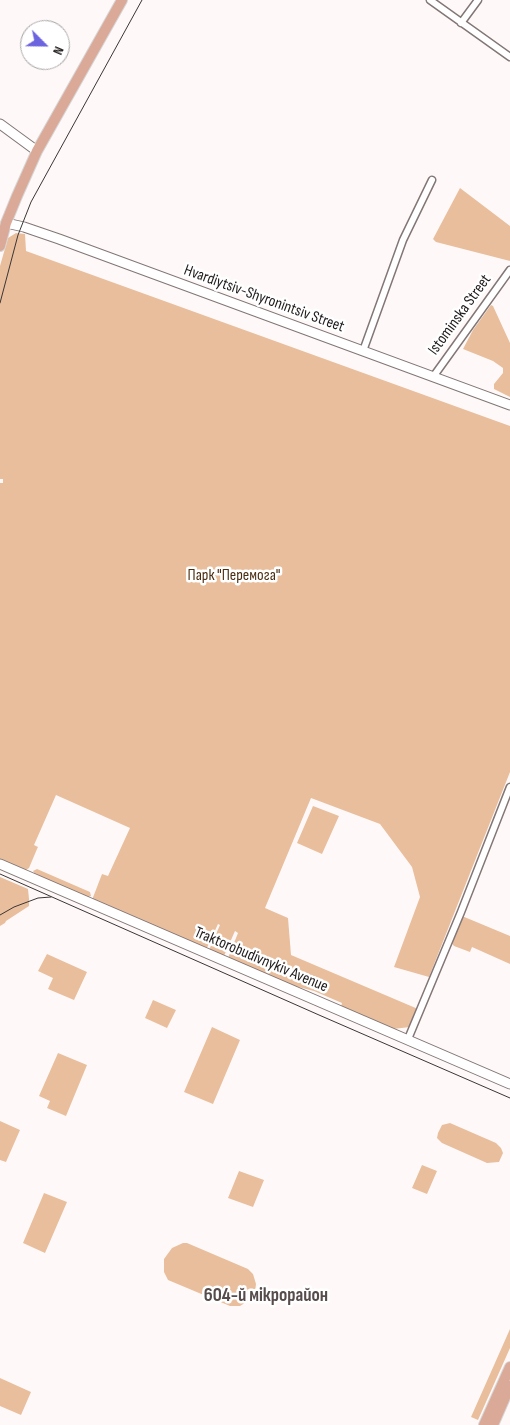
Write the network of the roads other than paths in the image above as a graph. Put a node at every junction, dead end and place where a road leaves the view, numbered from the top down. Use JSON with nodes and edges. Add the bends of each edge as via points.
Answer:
{"nodes":[{"id":1,"x":122,"y":0,"type":"edge"},
{"id":2,"x":430,"y":0,"type":"edge"},
{"id":3,"x":478,"y":0,"type":"edge"},
{"id":4,"x":462,"y":23,"type":"junction"},
{"id":5,"x":510,"y":57,"type":"edge"},
{"id":6,"x":0,"y":124,"type":"edge"},
{"id":7,"x":37,"y":151,"type":"junction"},
{"id":8,"x":432,"y":180,"type":"dead end"},
{"id":9,"x":3,"y":223,"type":"edge"},
{"id":10,"x":0,"y":246,"type":"edge"},
{"id":11,"x":510,"y":270,"type":"edge"},
{"id":12,"x":363,"y":351,"type":"junction"},
{"id":13,"x":433,"y":377,"type":"junction"},
{"id":14,"x":510,"y":405,"type":"edge"},
{"id":15,"x":510,"y":787,"type":"edge"},
{"id":16,"x":0,"y":864,"type":"edge"},
{"id":17,"x":408,"y":1039,"type":"junction"},
{"id":18,"x":510,"y":1084,"type":"edge"},
{"id":19,"x":510,"y":1367,"type":"edge"},
{"id":20,"x":510,"y":1386,"type":"edge"},
{"id":21,"x":498,"y":1403,"type":"junction"},
{"id":22,"x":484,"y":1425,"type":"edge"},
{"id":23,"x":492,"y":1425,"type":"edge"}],
"edges":[{"from":1,"to":7,"type":"main road"},
{"from":2,"to":4,"type":"street"},
{"from":3,"to":4,"type":"street"},
{"from":4,"to":5,"type":"street"},
{"from":6,"to":7,"type":"main road"},
{"from":7,"to":9,"type":"main road"},
{"from":8,"to":12,"type":"street","via":[[403,240]]},
{"from":9,"to":10,"type":"main road"},
{"from":9,"to":12,"type":"main road","name":"Hvardiytsiv-Shyronintsiv Street","via":[[59,239]]},
{"from":11,"to":13,"type":"street","name":"Istominska Street"},
{"from":12,"to":13,"type":"main road","name":"Hvardiytsiv-Shyronintsiv Street"},
{"from":13,"to":14,"type":"main road","name":"Hvardiytsiv-Shyronintsiv Street"},
{"from":15,"to":17,"type":"street"},
{"from":16,"to":17,"type":"main road","name":"Traktorobudivnykiv Avenue"},
{"from":17,"to":18,"type":"main road","name":"Traktorobudivnykiv Avenue"},
{"from":19,"to":21,"type":"main road"},
{"from":20,"to":21,"type":"main road"},
{"from":21,"to":22,"type":"main road"},
{"from":21,"to":23,"type":"main road"}]}
